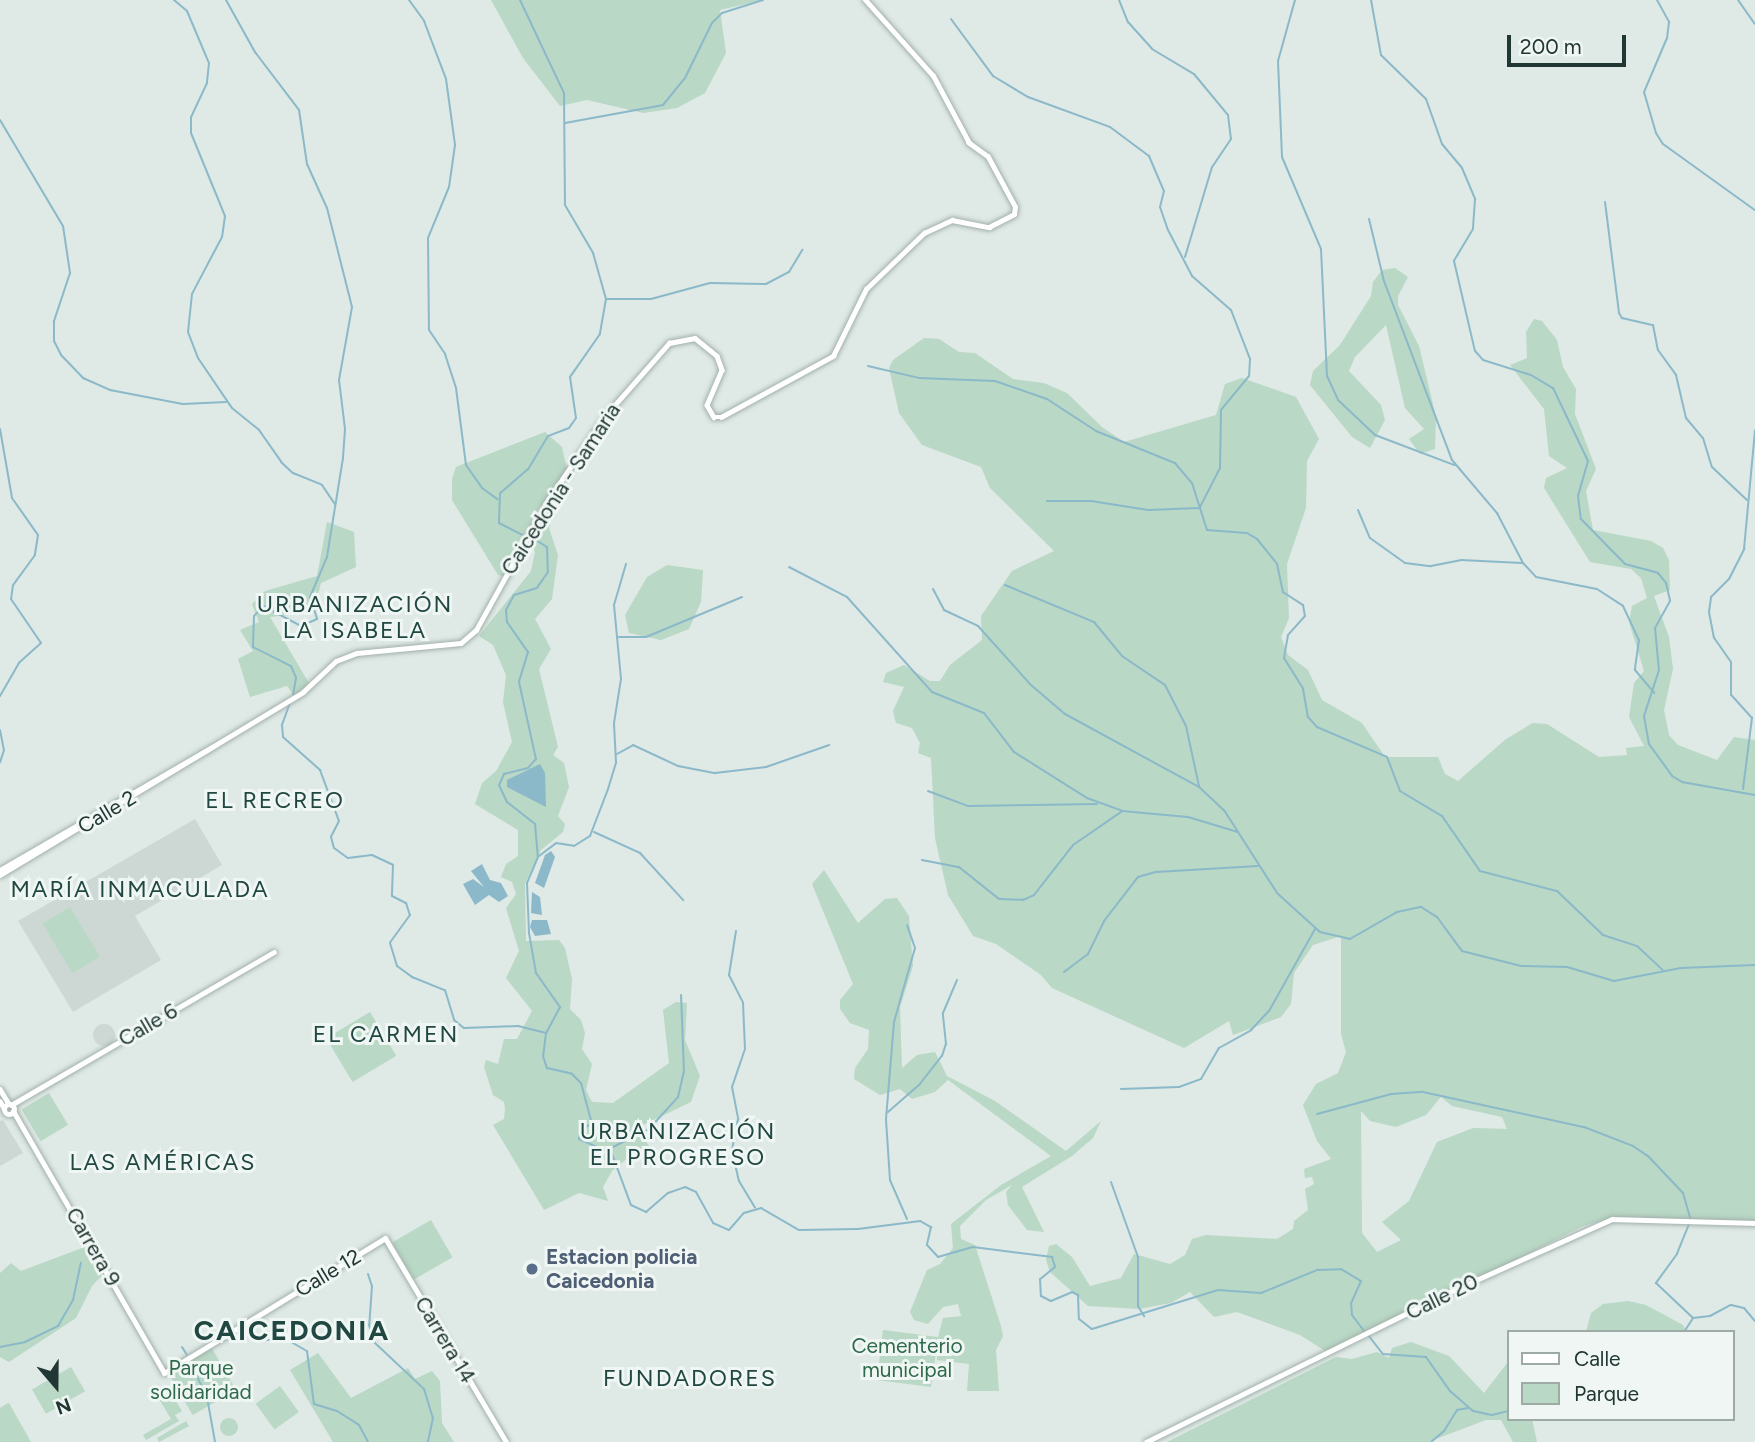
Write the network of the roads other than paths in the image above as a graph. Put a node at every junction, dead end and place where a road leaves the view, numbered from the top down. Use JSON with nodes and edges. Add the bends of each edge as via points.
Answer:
{"nodes":[{"id":1,"x":865,"y":0,"type":"edge"},
{"id":2,"x":255,"y":722,"type":"joint"},
{"id":3,"x":212,"y":747,"type":"junction"},
{"id":4,"x":0,"y":870,"type":"edge"},
{"id":5,"x":0,"y":875,"type":"edge"},
{"id":6,"x":274,"y":952,"type":"dead end"},
{"id":7,"x":0,"y":1089,"type":"edge"},
{"id":8,"x":0,"y":1101,"type":"edge"},
{"id":9,"x":7,"y":1110,"type":"edge"},
{"id":10,"x":1755,"y":1223,"type":"edge"},
{"id":11,"x":385,"y":1238,"type":"joint"},
{"id":12,"x":164,"y":1373,"type":"joint"},
{"id":13,"x":506,"y":1442,"type":"edge"},
{"id":14,"x":1146,"y":1442,"type":"edge"}],
"edges":[{"from":1,"to":2,"type":"street","name":"Caicedonia - Samaria","via":[[933,76],[969,143],[988,157],[1015,207],[1014,214],[989,227],[952,220],[924,233],[866,289],[833,356],[721,417],[714,417],[707,405],[722,370],[718,356],[695,338],[669,343],[606,415],[548,499],[476,629],[454,646],[347,657]]},
{"from":2,"to":3,"type":"street","name":"Calle 2"},
{"from":3,"to":4,"type":"street","name":"Calle 2"},
{"from":3,"to":5,"type":"street","name":"Calle 2"},
{"from":6,"to":9,"type":"street","name":"Calle 6"},
{"from":7,"to":9,"type":"street","name":"Carrera 9"},
{"from":8,"to":9,"type":"street","name":"Carrera 9"},
{"from":9,"to":12,"type":"main road","name":"Carrera 9"},
{"from":10,"to":14,"type":"main road","name":"Calle 20","via":[[1612,1219],[1445,1294]]},
{"from":11,"to":12,"type":"main road","name":"Calle 12"},
{"from":11,"to":13,"type":"main road","name":"Carrera 14"}]}
